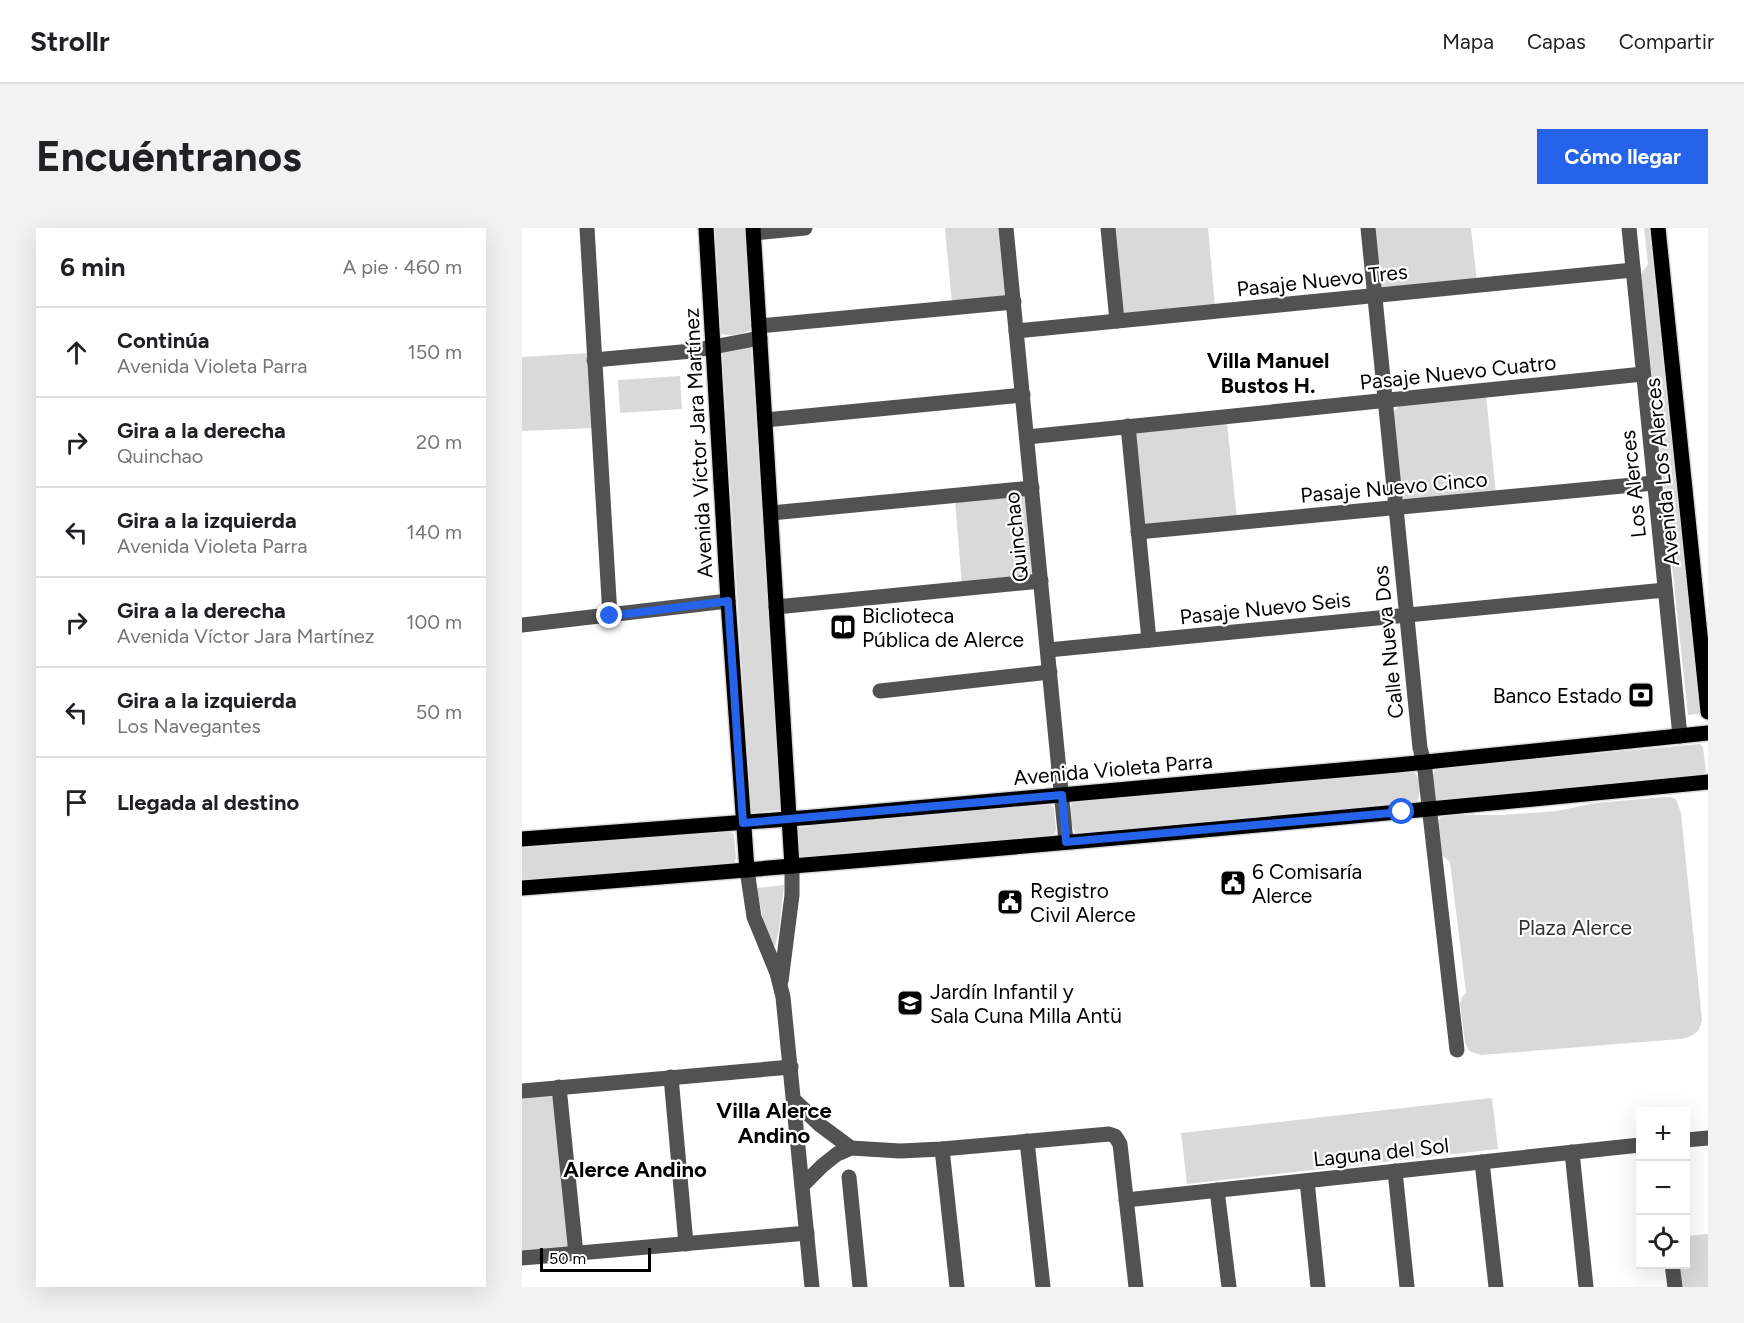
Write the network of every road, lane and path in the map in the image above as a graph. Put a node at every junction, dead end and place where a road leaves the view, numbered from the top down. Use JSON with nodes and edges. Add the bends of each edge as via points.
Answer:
{"nodes":[{"id":1,"x":586,"y":228,"type":"edge"},
{"id":2,"x":706,"y":228,"type":"edge"},
{"id":3,"x":805,"y":228,"type":"edge"},
{"id":4,"x":1006,"y":228,"type":"edge"},
{"id":5,"x":1108,"y":228,"type":"edge"},
{"id":6,"x":1368,"y":228,"type":"edge"},
{"id":7,"x":1629,"y":228,"type":"edge"},
{"id":8,"x":1658,"y":228,"type":"edge"},
{"id":9,"x":753,"y":231,"type":"edge"},
{"id":10,"x":1633,"y":270,"type":"junction"},
{"id":11,"x":1374,"y":296,"type":"junction"},
{"id":12,"x":1014,"y":302,"type":"junction"},
{"id":13,"x":1117,"y":321,"type":"junction"},
{"id":14,"x":760,"y":332,"type":"junction"},
{"id":15,"x":1016,"y":332,"type":"junction"},
{"id":16,"x":714,"y":346,"type":"junction"},
{"id":17,"x":594,"y":360,"type":"junction"},
{"id":18,"x":1643,"y":374,"type":"junction"},
{"id":19,"x":1023,"y":394,"type":"junction"},
{"id":20,"x":1385,"y":400,"type":"junction"},
{"id":21,"x":765,"y":420,"type":"junction"},
{"id":22,"x":1128,"y":426,"type":"junction"},
{"id":23,"x":1027,"y":437,"type":"junction"},
{"id":24,"x":1654,"y":483,"type":"junction"},
{"id":25,"x":1032,"y":488,"type":"junction"},
{"id":26,"x":1396,"y":508,"type":"junction"},
{"id":27,"x":771,"y":513,"type":"junction"},
{"id":28,"x":1138,"y":532,"type":"junction"},
{"id":29,"x":1041,"y":581,"type":"junction"},
{"id":30,"x":1665,"y":590,"type":"junction"},
{"id":31,"x":728,"y":601,"type":"junction"},
{"id":32,"x":777,"y":607,"type":"junction"},
{"id":33,"x":1407,"y":615,"type":"junction"},
{"id":34,"x":610,"y":616,"type":"junction"},
{"id":35,"x":522,"y":625,"type":"edge"},
{"id":36,"x":1149,"y":640,"type":"junction"},
{"id":37,"x":1048,"y":650,"type":"junction"},
{"id":38,"x":1050,"y":672,"type":"junction"},
{"id":39,"x":880,"y":691,"type":"dead end"},
{"id":40,"x":1708,"y":712,"type":"edge"},
{"id":41,"x":1708,"y":733,"type":"edge"},
{"id":42,"x":1680,"y":736,"type":"junction"},
{"id":43,"x":1424,"y":762,"type":"junction"},
{"id":44,"x":1708,"y":782,"type":"edge"},
{"id":45,"x":1062,"y":795,"type":"junction"},
{"id":46,"x":1429,"y":809,"type":"junction"},
{"id":47,"x":790,"y":819,"type":"junction"},
{"id":48,"x":743,"y":823,"type":"junction"},
{"id":49,"x":522,"y":839,"type":"edge"},
{"id":50,"x":1066,"y":842,"type":"junction"},
{"id":51,"x":792,"y":866,"type":"junction"},
{"id":52,"x":747,"y":870,"type":"junction"},
{"id":53,"x":522,"y":888,"type":"edge"},
{"id":54,"x":779,"y":979,"type":"junction"},
{"id":55,"x":1457,"y":1050,"type":"dead end"},
{"id":56,"x":790,"y":1067,"type":"junction"},
{"id":57,"x":670,"y":1077,"type":"junction"},
{"id":58,"x":559,"y":1087,"type":"junction"},
{"id":59,"x":522,"y":1091,"type":"edge"},
{"id":60,"x":794,"y":1100,"type":"junction"},
{"id":61,"x":1708,"y":1138,"type":"edge"},
{"id":62,"x":1690,"y":1140,"type":"edge"},
{"id":63,"x":1027,"y":1141,"type":"junction"},
{"id":64,"x":1636,"y":1146,"type":"edge"},
{"id":65,"x":851,"y":1148,"type":"junction"},
{"id":66,"x":942,"y":1149,"type":"junction"},
{"id":67,"x":1572,"y":1152,"type":"junction"},
{"id":68,"x":1482,"y":1162,"type":"junction"},
{"id":69,"x":1395,"y":1171,"type":"junction"},
{"id":70,"x":849,"y":1177,"type":"dead end"},
{"id":71,"x":1307,"y":1181,"type":"junction"},
{"id":72,"x":802,"y":1186,"type":"junction"},
{"id":73,"x":1217,"y":1190,"type":"junction"},
{"id":74,"x":1126,"y":1200,"type":"junction"},
{"id":75,"x":807,"y":1233,"type":"junction"},
{"id":76,"x":686,"y":1244,"type":"junction"},
{"id":77,"x":576,"y":1254,"type":"junction"},
{"id":78,"x":522,"y":1258,"type":"edge"},
{"id":79,"x":1673,"y":1269,"type":"edge"},
{"id":80,"x":812,"y":1287,"type":"edge"},
{"id":81,"x":860,"y":1287,"type":"edge"},
{"id":82,"x":957,"y":1287,"type":"edge"},
{"id":83,"x":1043,"y":1287,"type":"edge"},
{"id":84,"x":1136,"y":1287,"type":"edge"},
{"id":85,"x":1229,"y":1287,"type":"edge"},
{"id":86,"x":1318,"y":1287,"type":"edge"},
{"id":87,"x":1407,"y":1287,"type":"edge"},
{"id":88,"x":1496,"y":1287,"type":"edge"},
{"id":89,"x":1586,"y":1287,"type":"edge"},
{"id":90,"x":1675,"y":1287,"type":"edge"}],
"edges":[{"from":1,"to":17,"type":"street"},
{"from":2,"to":16,"type":"main road","name":"Avenida Víctor Jara Martínez"},
{"from":3,"to":9,"type":"street"},
{"from":4,"to":12,"type":"street","name":"Quinchao"},
{"from":5,"to":13,"type":"street"},
{"from":6,"to":11,"type":"street","name":"Calle Nueva Dos"},
{"from":7,"to":10,"type":"street","name":"Los Alerces"},
{"from":8,"to":40,"type":"main road","name":"Avenida Los Alerces"},
{"from":9,"to":14,"type":"main road"},
{"from":10,"to":11,"type":"street","name":"Pasaje Nuevo Tres"},
{"from":10,"to":18,"type":"street","name":"Los Alerces"},
{"from":11,"to":13,"type":"street","name":"Pasaje Nuevo Tres"},
{"from":11,"to":20,"type":"street","name":"Calle Nueva Dos"},
{"from":12,"to":14,"type":"street"},
{"from":12,"to":15,"type":"street","name":"Quinchao"},
{"from":13,"to":15,"type":"street","name":"Pasaje Nuevo Tres"},
{"from":14,"to":16,"type":"street"},
{"from":14,"to":21,"type":"main road"},
{"from":15,"to":19,"type":"street","name":"Quinchao"},
{"from":16,"to":17,"type":"street"},
{"from":16,"to":31,"type":"main road","name":"Avenida Víctor Jara Martínez"},
{"from":17,"to":34,"type":"street"},
{"from":18,"to":20,"type":"street","name":"Pasaje Nuevo Cuatro"},
{"from":18,"to":24,"type":"street","name":"Los Alerces"},
{"from":19,"to":21,"type":"street"},
{"from":19,"to":23,"type":"street","name":"Quinchao"},
{"from":20,"to":22,"type":"street","name":"Pasaje Nuevo Cuatro"},
{"from":20,"to":26,"type":"street","name":"Calle Nueva Dos"},
{"from":21,"to":27,"type":"main road"},
{"from":22,"to":23,"type":"street","name":"Pasaje Nuevo Cuatro"},
{"from":22,"to":28,"type":"street"},
{"from":23,"to":25,"type":"street","name":"Quinchao"},
{"from":24,"to":26,"type":"street","name":"Pasaje Nuevo Cinco"},
{"from":24,"to":30,"type":"street","name":"Los Alerces"},
{"from":25,"to":27,"type":"street"},
{"from":25,"to":29,"type":"street","name":"Quinchao"},
{"from":26,"to":28,"type":"street","name":"Pasaje Nuevo Cinco"},
{"from":26,"to":33,"type":"street","name":"Calle Nueva Dos"},
{"from":27,"to":32,"type":"main road"},
{"from":28,"to":36,"type":"street"},
{"from":29,"to":32,"type":"street"},
{"from":29,"to":37,"type":"street","name":"Quinchao"},
{"from":30,"to":33,"type":"street","name":"Pasaje Nuevo Seis"},
{"from":30,"to":42,"type":"street","name":"Los Alerces"},
{"from":31,"to":34,"type":"street"},
{"from":31,"to":48,"type":"main road","name":"Avenida Víctor Jara Martínez"},
{"from":32,"to":47,"type":"main road"},
{"from":33,"to":36,"type":"street","name":"Pasaje Nuevo Seis"},
{"from":33,"to":43,"type":"street","name":"Calle Nueva Dos"},
{"from":34,"to":35,"type":"street"},
{"from":36,"to":37,"type":"street","name":"Pasaje Nuevo Seis"},
{"from":37,"to":38,"type":"street","name":"Quinchao"},
{"from":38,"to":39,"type":"street"},
{"from":38,"to":45,"type":"street","name":"Quinchao"},
{"from":41,"to":42,"type":"main road","name":"Avenida Violeta Parra"},
{"from":42,"to":43,"type":"main road","name":"Avenida Violeta Parra"},
{"from":43,"to":45,"type":"main road","name":"Avenida Violeta Parra"},
{"from":43,"to":46,"type":"street","name":"Calle Nueva Dos"},
{"from":44,"to":46,"type":"main road"},
{"from":45,"to":47,"type":"main road","name":"Avenida Violeta Parra"},
{"from":45,"to":50,"type":"street","name":"Quinchao"},
{"from":46,"to":50,"type":"main road"},
{"from":46,"to":55,"type":"street","name":"Calle Nueva Dos"},
{"from":47,"to":48,"type":"main road","name":"Avenida Violeta Parra"},
{"from":47,"to":51,"type":"main road"},
{"from":48,"to":49,"type":"main road","name":"Avenida Violeta Parra"},
{"from":48,"to":52,"type":"main road","name":"Avenida Víctor Jara Martínez"},
{"from":50,"to":51,"type":"main road"},
{"from":51,"to":52,"type":"main road"},
{"from":51,"to":54,"type":"street","via":[[792,894]]},
{"from":52,"to":53,"type":"main road"},
{"from":52,"to":54,"type":"street","via":[[757,928]]},
{"from":54,"to":56,"type":"street"},
{"from":56,"to":57,"type":"street"},
{"from":56,"to":60,"type":"street"},
{"from":57,"to":58,"type":"street"},
{"from":57,"to":76,"type":"street"},
{"from":58,"to":59,"type":"street"},
{"from":58,"to":77,"type":"street"},
{"from":60,"to":65,"type":"street"},
{"from":60,"to":72,"type":"street"},
{"from":61,"to":62,"type":"street"},
{"from":63,"to":66,"type":"street"},
{"from":63,"to":74,"type":"street","via":[[1115,1136],[1120,1144]]},
{"from":63,"to":83,"type":"street"},
{"from":64,"to":67,"type":"street","name":"Laguna del Sol"},
{"from":65,"to":66,"type":"street"},
{"from":65,"to":72,"type":"street","via":[[837,1154]]},
{"from":66,"to":82,"type":"street"},
{"from":67,"to":68,"type":"street","name":"Laguna del Sol"},
{"from":67,"to":89,"type":"street"},
{"from":68,"to":69,"type":"street","name":"Laguna del Sol"},
{"from":68,"to":88,"type":"street"},
{"from":69,"to":71,"type":"street","name":"Laguna del Sol"},
{"from":69,"to":87,"type":"street"},
{"from":70,"to":81,"type":"street"},
{"from":71,"to":73,"type":"street","name":"Laguna del Sol"},
{"from":71,"to":86,"type":"street"},
{"from":72,"to":75,"type":"street"},
{"from":73,"to":74,"type":"street","name":"Laguna del Sol"},
{"from":73,"to":85,"type":"street"},
{"from":74,"to":84,"type":"street"},
{"from":75,"to":76,"type":"street"},
{"from":75,"to":80,"type":"street"},
{"from":76,"to":77,"type":"street"},
{"from":77,"to":78,"type":"street"},
{"from":79,"to":90,"type":"street"}]}
